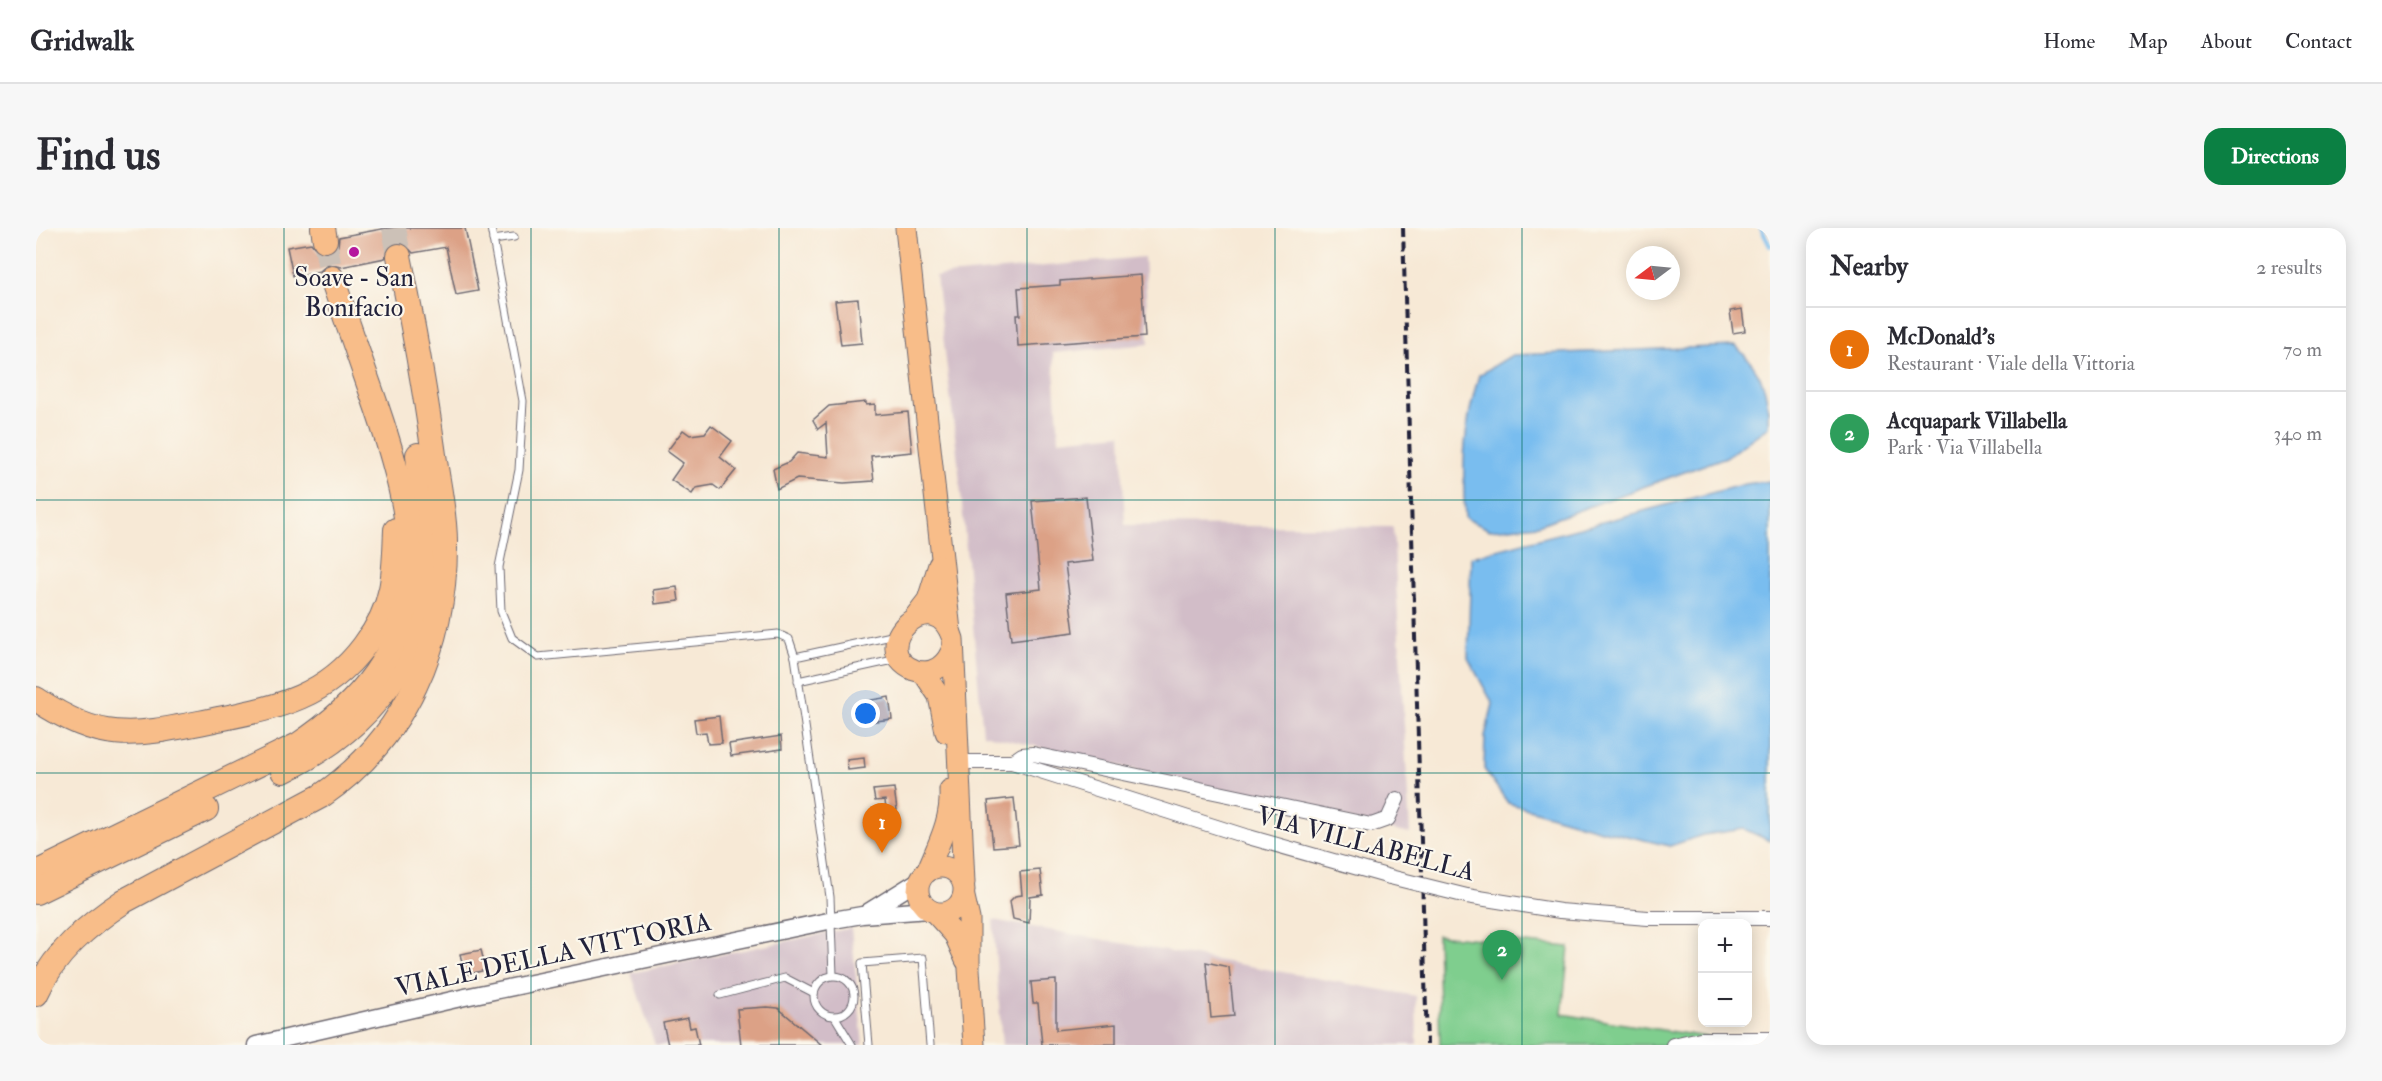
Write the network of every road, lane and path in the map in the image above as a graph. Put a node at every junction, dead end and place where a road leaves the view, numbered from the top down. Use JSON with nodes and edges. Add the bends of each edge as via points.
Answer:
{"nodes":[{"id":1,"x":491,"y":228,"type":"edge"},
{"id":2,"x":906,"y":229,"type":"edge"},
{"id":3,"x":514,"y":237,"type":"dead end"},
{"id":4,"x":493,"y":240,"type":"junction"},
{"id":5,"x":399,"y":256,"type":"tunnel mouth"},
{"id":6,"x":409,"y":305,"type":"junction"},
{"id":7,"x":941,"y":555,"type":"junction"},
{"id":8,"x":915,"y":617,"type":"junction"},
{"id":9,"x":898,"y":634,"type":"junction"},
{"id":10,"x":952,"y":639,"type":"junction"},
{"id":11,"x":795,"y":657,"type":"junction"},
{"id":12,"x":901,"y":658,"type":"junction"},
{"id":13,"x":924,"y":672,"type":"junction"},
{"id":14,"x":798,"y":681,"type":"junction"},
{"id":15,"x":36,"y":699,"type":"edge"},
{"id":16,"x":959,"y":762,"type":"junction"},
{"id":17,"x":1012,"y":762,"type":"junction"},
{"id":18,"x":1397,"y":800,"type":"dead end"},
{"id":19,"x":36,"y":873,"type":"edge"},
{"id":20,"x":924,"y":875,"type":"junction"},
{"id":21,"x":964,"y":890,"type":"junction"},
{"id":22,"x":36,"y":892,"type":"edge"},
{"id":23,"x":932,"y":912,"type":"junction"},
{"id":24,"x":862,"y":915,"type":"junction"},
{"id":25,"x":1770,"y":918,"type":"edge"},
{"id":26,"x":833,"y":921,"type":"junction"},
{"id":27,"x":969,"y":969,"type":"junction"},
{"id":28,"x":833,"y":975,"type":"junction"},
{"id":29,"x":864,"y":984,"type":"junction"},
{"id":30,"x":852,"y":985,"type":"junction"},
{"id":31,"x":814,"y":993,"type":"junction"},
{"id":32,"x":36,"y":994,"type":"edge"},
{"id":33,"x":720,"y":995,"type":"dead end"},
{"id":34,"x":835,"y":1017,"type":"junction"},
{"id":35,"x":1770,"y":1039,"type":"edge"},
{"id":36,"x":256,"y":1045,"type":"edge"},
{"id":37,"x":852,"y":1045,"type":"edge"},
{"id":38,"x":869,"y":1045,"type":"edge"},
{"id":39,"x":930,"y":1045,"type":"edge"},
{"id":40,"x":974,"y":1045,"type":"edge"},
{"id":41,"x":1673,"y":1045,"type":"edge"}],
"edges":[{"from":1,"to":4,"type":"lane"},
{"from":2,"to":7,"type":"main road"},
{"from":3,"to":4,"type":"lane"},
{"from":4,"to":11,"type":"lane","via":[[523,401],[519,470],[499,567],[501,611],[512,638],[538,657],[778,634],[789,639]]},
{"from":5,"to":6,"type":"highway"},
{"from":6,"to":22,"type":"highway","via":[[417,450],[428,553],[422,609],[396,674],[369,711],[326,748]]},
{"from":6,"to":32,"type":"highway","via":[[446,541],[436,626],[410,701],[378,746],[343,781],[123,901],[94,921],[65,949]]},
{"from":7,"to":8,"type":"main road","via":[[928,600]]},
{"from":7,"to":10,"type":"main road"},
{"from":8,"to":9,"type":"main road"},
{"from":8,"to":10,"type":"main road","via":[[932,616],[946,624]]},
{"from":9,"to":11,"type":"lane"},
{"from":9,"to":12,"type":"main road"},
{"from":10,"to":13,"type":"main road","via":[[946,662]]},
{"from":10,"to":16,"type":"main road"},
{"from":11,"to":14,"type":"lane"},
{"from":12,"to":13,"type":"main road"},
{"from":12,"to":14,"type":"lane"},
{"from":13,"to":20,"type":"main road","via":[[939,696],[945,718],[951,800],[943,837]]},
{"from":14,"to":26,"type":"lane"},
{"from":15,"to":19,"type":"highway","via":[[86,727],[112,734],[145,734],[263,709],[310,694],[333,679],[369,640],[382,618],[391,590],[396,526],[331,274],[388,441],[410,534],[407,598],[396,635],[360,694],[298,745]]},
{"from":16,"to":17,"type":"street","name":"VIA VILLABELLA"},
{"from":16,"to":21,"type":"main road"},
{"from":17,"to":18,"type":"street","via":[[1033,754],[1371,825],[1388,819]]},
{"from":17,"to":25,"type":"street","name":"VIA VILLABELLA","bridge":true,"via":[[1245,836],[1467,896],[1560,911],[1637,917]]},
{"from":20,"to":21,"type":"main road","via":[[945,867],[957,872]]},
{"from":20,"to":23,"type":"main road","via":[[918,893]]},
{"from":20,"to":24,"type":"street","name":"VIALE DELLA VITTORIA"},
{"from":21,"to":23,"type":"main road","via":[[961,904],[949,913]]},
{"from":21,"to":27,"type":"main road","via":[[969,919]]},
{"from":23,"to":24,"type":"street","name":"VIALE DELLA VITTORIA"},
{"from":23,"to":27,"type":"main road","via":[[962,946]]},
{"from":24,"to":26,"type":"street","name":"VIALE DELLA VITTORIA"},
{"from":26,"to":28,"type":"lane"},
{"from":26,"to":36,"type":"street","name":"VIALE DELLA VITTORIA","via":[[465,997]]},
{"from":27,"to":40,"type":"main road"},
{"from":28,"to":30,"type":"lane"},
{"from":28,"to":31,"type":"lane","via":[[820,981]]},
{"from":29,"to":30,"type":"lane"},
{"from":29,"to":38,"type":"lane"},
{"from":29,"to":39,"type":"lane","via":[[862,963],[923,958]]},
{"from":30,"to":34,"type":"lane","via":[[852,1006]]},
{"from":31,"to":33,"type":"lane","via":[[785,978]]},
{"from":31,"to":34,"type":"lane","via":[[817,1007]]},
{"from":34,"to":37,"type":"lane"},
{"from":35,"to":41,"type":"street","via":[[1700,1039]]}]}
